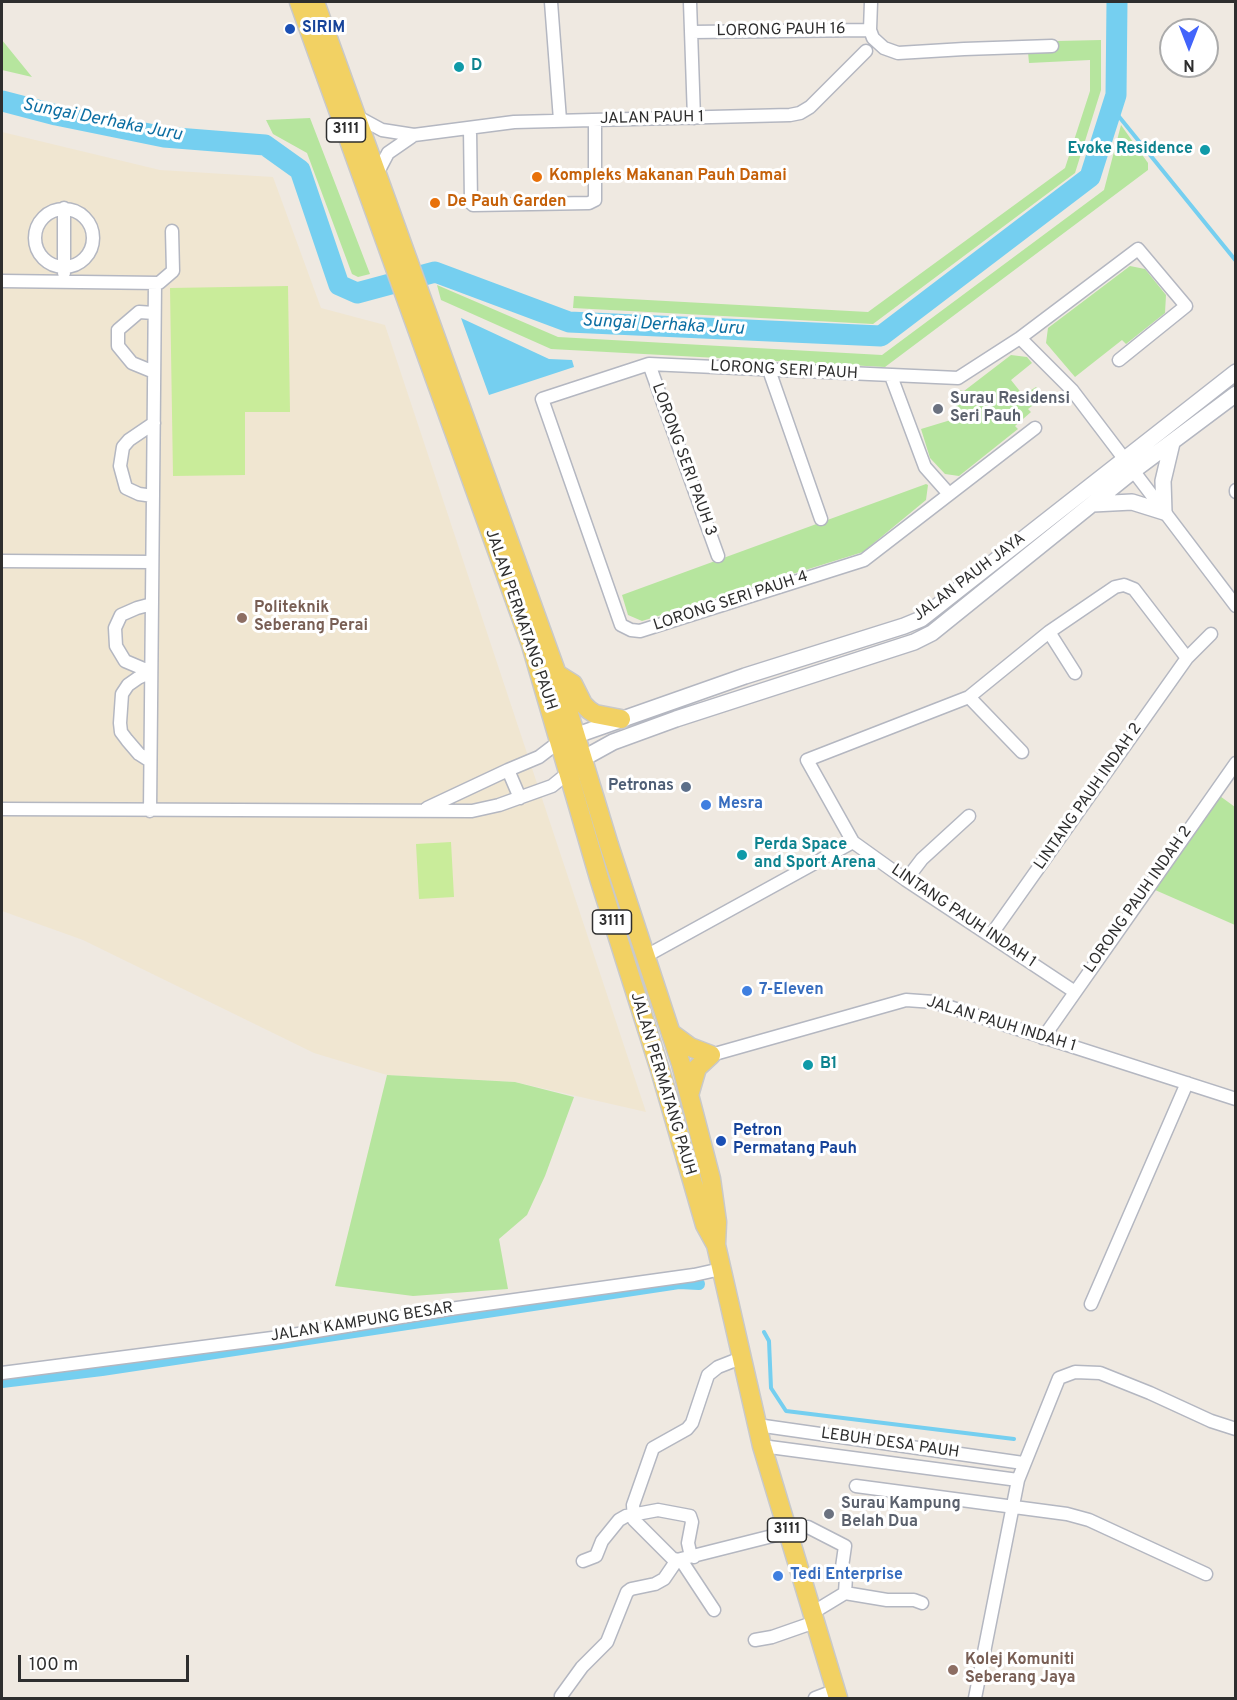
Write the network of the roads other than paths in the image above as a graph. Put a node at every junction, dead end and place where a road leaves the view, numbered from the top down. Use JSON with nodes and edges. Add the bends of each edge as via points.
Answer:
{"nodes":[{"id":1,"x":299,"y":2,"type":"edge"},
{"id":2,"x":315,"y":2,"type":"edge"},
{"id":3,"x":551,"y":2,"type":"edge"},
{"id":4,"x":690,"y":2,"type":"edge"},
{"id":5,"x":871,"y":2,"type":"edge"},
{"id":6,"x":870,"y":30,"type":"junction"},
{"id":7,"x":691,"y":32,"type":"junction"},
{"id":8,"x":1052,"y":46,"type":"dead end"},
{"id":9,"x":866,"y":51,"type":"dead end"},
{"id":10,"x":358,"y":117,"type":"junction"},
{"id":11,"x":694,"y":118,"type":"junction"},
{"id":12,"x":560,"y":120,"type":"junction"},
{"id":13,"x":595,"y":120,"type":"junction"},
{"id":14,"x":470,"y":128,"type":"junction"},
{"id":15,"x":414,"y":135,"type":"junction"},
{"id":16,"x":378,"y":172,"type":"junction"},
{"id":17,"x":64,"y":208,"type":"junction"},
{"id":18,"x":172,"y":231,"type":"dead end"},
{"id":19,"x":400,"y":255,"type":"junction"},
{"id":20,"x":64,"y":267,"type":"junction"},
{"id":21,"x":2,"y":281,"type":"edge"},
{"id":22,"x":64,"y":282,"type":"junction"},
{"id":23,"x":155,"y":282,"type":"junction"},
{"id":24,"x":420,"y":312,"type":"junction"},
{"id":25,"x":154,"y":313,"type":"junction"},
{"id":26,"x":1020,"y":338,"type":"junction"},
{"id":27,"x":1119,"y":360,"type":"dead end"},
{"id":28,"x":649,"y":364,"type":"junction"},
{"id":29,"x":769,"y":370,"type":"junction"},
{"id":30,"x":154,"y":372,"type":"junction"},
{"id":31,"x":1236,"y":372,"type":"edge"},
{"id":32,"x":891,"y":376,"type":"junction"},
{"id":33,"x":1236,"y":394,"type":"edge"},
{"id":34,"x":542,"y":399,"type":"joint"},
{"id":35,"x":154,"y":423,"type":"junction"},
{"id":36,"x":1035,"y":428,"type":"dead end"},
{"id":37,"x":1172,"y":443,"type":"junction"},
{"id":38,"x":1129,"y":465,"type":"junction"},
{"id":39,"x":949,"y":494,"type":"junction"},
{"id":40,"x":153,"y":496,"type":"junction"},
{"id":41,"x":1093,"y":504,"type":"junction"},
{"id":42,"x":1164,"y":512,"type":"junction"},
{"id":43,"x":821,"y":519,"type":"dead end"},
{"id":44,"x":718,"y":556,"type":"dead end"},
{"id":45,"x":2,"y":561,"type":"edge"},
{"id":46,"x":152,"y":562,"type":"junction"},
{"id":47,"x":1234,"y":602,"type":"edge"},
{"id":48,"x":152,"y":604,"type":"junction"},
{"id":49,"x":1049,"y":632,"type":"junction"},
{"id":50,"x":1211,"y":634,"type":"dead end"},
{"id":51,"x":1187,"y":658,"type":"junction"},
{"id":52,"x":151,"y":672,"type":"junction"},
{"id":53,"x":1075,"y":673,"type":"dead end"},
{"id":54,"x":557,"y":674,"type":"junction"},
{"id":55,"x":969,"y":697,"type":"junction"},
{"id":56,"x":621,"y":719,"type":"junction"},
{"id":57,"x":568,"y":738,"type":"junction"},
{"id":58,"x":1022,"y":752,"type":"dead end"},
{"id":59,"x":584,"y":758,"type":"junction"},
{"id":60,"x":150,"y":761,"type":"junction"},
{"id":61,"x":1236,"y":763,"type":"edge"},
{"id":62,"x":508,"y":770,"type":"junction"},
{"id":63,"x":568,"y":773,"type":"junction"},
{"id":64,"x":520,"y":798,"type":"junction"},
{"id":65,"x":2,"y":809,"type":"edge"},
{"id":66,"x":150,"y":810,"type":"junction"},
{"id":67,"x":423,"y":810,"type":"junction"},
{"id":68,"x":969,"y":816,"type":"dead end"},
{"id":69,"x":853,"y":842,"type":"junction"},
{"id":70,"x":906,"y":880,"type":"junction"},
{"id":71,"x":992,"y":935,"type":"junction"},
{"id":72,"x":646,"y":956,"type":"junction"},
{"id":73,"x":1075,"y":992,"type":"junction"},
{"id":74,"x":671,"y":1033,"type":"junction"},
{"id":75,"x":1043,"y":1038,"type":"junction"},
{"id":76,"x":711,"y":1055,"type":"junction"},
{"id":77,"x":681,"y":1064,"type":"junction"},
{"id":78,"x":660,"y":1070,"type":"junction"},
{"id":79,"x":1187,"y":1083,"type":"junction"},
{"id":80,"x":690,"y":1097,"type":"junction"},
{"id":81,"x":1236,"y":1099,"type":"edge"},
{"id":82,"x":716,"y":1245,"type":"junction"},
{"id":83,"x":721,"y":1269,"type":"junction"},
{"id":84,"x":1091,"y":1304,"type":"dead end"},
{"id":85,"x":741,"y":1358,"type":"junction"},
{"id":86,"x":2,"y":1373,"type":"edge"},
{"id":87,"x":757,"y":1425,"type":"junction"},
{"id":88,"x":1236,"y":1429,"type":"edge"},
{"id":89,"x":762,"y":1446,"type":"junction"},
{"id":90,"x":1023,"y":1463,"type":"junction"},
{"id":91,"x":1018,"y":1480,"type":"junction"},
{"id":92,"x":856,"y":1486,"type":"dead end"},
{"id":93,"x":1012,"y":1506,"type":"junction"},
{"id":94,"x":633,"y":1515,"type":"junction"},
{"id":95,"x":788,"y":1532,"type":"junction"},
{"id":96,"x":694,"y":1557,"type":"junction"},
{"id":97,"x":679,"y":1560,"type":"junction"},
{"id":98,"x":584,"y":1561,"type":"dead end"},
{"id":99,"x":1206,"y":1574,"type":"dead end"},
{"id":100,"x":845,"y":1593,"type":"junction"},
{"id":101,"x":922,"y":1603,"type":"dead end"},
{"id":102,"x":714,"y":1611,"type":"dead end"},
{"id":103,"x":814,"y":1617,"type":"junction"},
{"id":104,"x":755,"y":1640,"type":"dead end"},
{"id":105,"x":837,"y":1694,"type":"edge"},
{"id":106,"x":561,"y":1696,"type":"dead end"},
{"id":107,"x":815,"y":1698,"type":"edge"},
{"id":108,"x":975,"y":1698,"type":"edge"}],
"edges":[{"from":1,"to":19,"type":"main road","name":"JALAN PERMATANG PAUH","number":"3111"},
{"from":2,"to":10,"type":"main road","name":"JALAN PERMATANG PAUH","number":"3111"},
{"from":3,"to":12,"type":"street"},
{"from":4,"to":7,"type":"street"},
{"from":5,"to":6,"type":"street"},
{"from":6,"to":7,"type":"street","name":"LORONG PAUH 16"},
{"from":6,"to":8,"type":"street","via":[[884,48],[898,53]]},
{"from":7,"to":11,"type":"street"},
{"from":9,"to":11,"type":"street","name":"JALAN PAUH 1","via":[[801,113]]},
{"from":10,"to":15,"type":"street","name":"JALAN PAUH 1","via":[[382,130]]},
{"from":10,"to":16,"type":"main road","name":"JALAN PERMATANG PAUH","number":"3111"},
{"from":11,"to":13,"type":"street","name":"JALAN PAUH 1"},
{"from":12,"to":13,"type":"street","name":"JALAN PAUH 1"},
{"from":12,"to":14,"type":"street","name":"JALAN PAUH 1"},
{"from":13,"to":14,"type":"street","via":[[595,200],[589,203],[473,205]]},
{"from":14,"to":15,"type":"street","name":"JALAN PAUH 1"},
{"from":15,"to":16,"type":"street","name":"JALAN PAUH 1","via":[[388,153]]},
{"from":16,"to":19,"type":"main road","name":"JALAN PERMATANG PAUH","number":"3111"},
{"from":17,"to":20,"type":"street"},
{"from":17,"to":20,"type":"street","via":[[45,215],[35,232],[35,243],[45,260]]},
{"from":17,"to":20,"type":"street","via":[[88,220],[94,238],[88,255]]},
{"from":18,"to":23,"type":"street","via":[[173,271]]},
{"from":19,"to":24,"type":"main road","name":"JALAN PERMATANG PAUH","number":"3111"},
{"from":20,"to":22,"type":"street"},
{"from":21,"to":22,"type":"street"},
{"from":22,"to":23,"type":"street"},
{"from":23,"to":25,"type":"street"},
{"from":24,"to":54,"type":"main road","name":"JALAN PERMATANG PAUH","number":"3111"},
{"from":24,"to":57,"type":"main road","name":"JALAN PERMATANG PAUH","number":"3111","via":[[531,645]]},
{"from":25,"to":30,"type":"street"},
{"from":25,"to":30,"type":"street","via":[[139,312],[118,330],[118,346],[132,363]]},
{"from":26,"to":27,"type":"street","name":"LORONG SERI PAUH","via":[[1138,249],[1186,306]]},
{"from":26,"to":32,"type":"street","name":"LORONG SERI PAUH","via":[[958,378]]},
{"from":26,"to":38,"type":"street","via":[[1072,390]]},
{"from":28,"to":29,"type":"street","name":"LORONG SERI PAUH"},
{"from":28,"to":34,"type":"street","name":"LORONG SERI PAUH"},
{"from":28,"to":44,"type":"street","name":"LORONG SERI PAUH 3"},
{"from":29,"to":32,"type":"street","name":"LORONG SERI PAUH"},
{"from":29,"to":43,"type":"street"},
{"from":30,"to":35,"type":"street"},
{"from":31,"to":38,"type":"street","name":"JALAN PAUH JAYA"},
{"from":32,"to":39,"type":"street","via":[[925,467]]},
{"from":33,"to":37,"type":"street","name":"JALAN PAUH JAYA"},
{"from":34,"to":39,"type":"street","name":"LORONG SERI PAUH 4","via":[[621,625],[630,630],[640,632],[864,560]]},
{"from":35,"to":40,"type":"street"},
{"from":35,"to":40,"type":"street","via":[[123,447],[120,466],[126,488]]},
{"from":36,"to":39,"type":"street","name":"LORONG SERI PAUH 4"},
{"from":37,"to":38,"type":"street","name":"JALAN PAUH JAYA"},
{"from":37,"to":42,"type":"street","via":[[1163,481]]},
{"from":38,"to":41,"type":"street","name":"JALAN PAUH JAYA"},
{"from":38,"to":42,"type":"street"},
{"from":38,"to":56,"type":"street","name":"JALAN PAUH JAYA","via":[[914,623]]},
{"from":40,"to":46,"type":"street"},
{"from":41,"to":42,"type":"street","via":[[1132,501]]},
{"from":41,"to":59,"type":"street","name":"JALAN PAUH JAYA","via":[[924,638],[676,719],[613,742]]},
{"from":42,"to":47,"type":"street"},
{"from":45,"to":46,"type":"street"},
{"from":46,"to":48,"type":"street"},
{"from":48,"to":52,"type":"street"},
{"from":48,"to":52,"type":"street","via":[[121,615],[115,628],[116,646],[125,661]]},
{"from":49,"to":51,"type":"street","via":[[1114,587],[1124,585],[1134,589]]},
{"from":49,"to":53,"type":"street"},
{"from":49,"to":55,"type":"street"},
{"from":50,"to":51,"type":"street","name":"LINTANG PAUH INDAH 2"},
{"from":51,"to":71,"type":"street","name":"LINTANG PAUH INDAH 2"},
{"from":52,"to":60,"type":"street"},
{"from":52,"to":60,"type":"street","via":[[128,685],[122,694],[120,723],[127,740]]},
{"from":54,"to":56,"type":"main road","via":[[573,684],[589,710]]},
{"from":54,"to":57,"type":"main road","name":"JALAN PERMATANG PAUH","number":"3111"},
{"from":55,"to":58,"type":"street"},
{"from":55,"to":69,"type":"street","name":"LINTANG PAUH INDAH 1","via":[[807,760]]},
{"from":56,"to":57,"type":"street","name":"JALAN PAUH JAYA"},
{"from":57,"to":59,"type":"main road","name":"JALAN PERMATANG PAUH","number":"3111"},
{"from":57,"to":62,"type":"street","via":[[539,758]]},
{"from":57,"to":63,"type":"main road","name":"JALAN PERMATANG PAUH","number":"3111"},
{"from":59,"to":63,"type":"street","name":"JALAN PAUH JAYA"},
{"from":59,"to":72,"type":"main road","name":"JALAN PERMATANG PAUH","number":"3111"},
{"from":60,"to":66,"type":"street"},
{"from":61,"to":73,"type":"street","name":"LORONG PAUH INDAH 2"},
{"from":62,"to":64,"type":"street"},
{"from":62,"to":67,"type":"street"},
{"from":63,"to":64,"type":"street","via":[[552,786]]},
{"from":63,"to":78,"type":"main road","name":"JALAN PERMATANG PAUH","number":"3111"},
{"from":64,"to":67,"type":"street","via":[[472,811]]},
{"from":65,"to":66,"type":"street"},
{"from":66,"to":67,"type":"street"},
{"from":68,"to":70,"type":"street","via":[[922,859]]},
{"from":69,"to":70,"type":"street","name":"LINTANG PAUH INDAH 1"},
{"from":69,"to":72,"type":"street"},
{"from":70,"to":71,"type":"street","name":"LINTANG PAUH INDAH 1"},
{"from":71,"to":73,"type":"street","name":"LINTANG PAUH INDAH 1"},
{"from":72,"to":74,"type":"main road","name":"JALAN PERMATANG PAUH","number":"3111"},
{"from":73,"to":75,"type":"street","name":"LORONG PAUH INDAH 2"},
{"from":74,"to":76,"type":"main road","via":[[690,1047]]},
{"from":74,"to":77,"type":"main road","name":"JALAN PERMATANG PAUH","number":"3111"},
{"from":75,"to":76,"type":"street","name":"JALAN PAUH INDAH 1","via":[[934,1002],[906,999]]},
{"from":75,"to":79,"type":"street","name":"JALAN PAUH INDAH 1"},
{"from":76,"to":77,"type":"street","name":"JALAN PAUH INDAH 1"},
{"from":76,"to":80,"type":"main road","via":[[697,1068]]},
{"from":77,"to":78,"type":"street","name":"JALAN PAUH INDAH 1"},
{"from":77,"to":80,"type":"main road","name":"JALAN PERMATANG PAUH","number":"3111"},
{"from":78,"to":82,"type":"main road","name":"JALAN PERMATANG PAUH","number":"3111","via":[[705,1225]]},
{"from":79,"to":81,"type":"street","name":"JALAN PAUH INDAH 1"},
{"from":79,"to":84,"type":"street"},
{"from":80,"to":82,"type":"main road","name":"JALAN PERMATANG PAUH","number":"3111","via":[[711,1179]]},
{"from":82,"to":83,"type":"main road","name":"JALAN PERMATANG PAUH","number":"3111"},
{"from":83,"to":85,"type":"main road","name":"JALAN PERMATANG PAUH","number":"3111"},
{"from":83,"to":86,"type":"street","name":"JALAN KAMPUNG BESAR","via":[[280,1337]]},
{"from":85,"to":87,"type":"main road","name":"JALAN PERMATANG PAUH","number":"3111"},
{"from":85,"to":94,"type":"street","via":[[718,1367],[708,1376],[687,1429],[653,1448]]},
{"from":87,"to":89,"type":"main road","name":"JALAN PERMATANG PAUH","number":"3111"},
{"from":87,"to":90,"type":"street","name":"LEBUH DESA PAUH"},
{"from":88,"to":90,"type":"street","via":[[1211,1422],[1100,1373],[1075,1372],[1059,1377]]},
{"from":89,"to":91,"type":"street","name":"LEBUH DESA PAUH"},
{"from":89,"to":95,"type":"main road","name":"JALAN PERMATANG PAUH","number":"3111"},
{"from":90,"to":91,"type":"street"},
{"from":91,"to":93,"type":"street"},
{"from":92,"to":93,"type":"street"},
{"from":93,"to":99,"type":"street","via":[[1089,1520]]},
{"from":93,"to":108,"type":"street"},
{"from":94,"to":96,"type":"street","via":[[658,1510],[690,1516],[688,1543]]},
{"from":94,"to":97,"type":"street","via":[[672,1558]]},
{"from":94,"to":98,"type":"street","via":[[619,1520],[602,1541],[596,1556]]},
{"from":95,"to":96,"type":"street"},
{"from":95,"to":100,"type":"street","via":[[808,1527],[845,1546]]},
{"from":95,"to":103,"type":"main road","name":"JALAN PERMATANG PAUH","number":"3111"},
{"from":96,"to":97,"type":"street"},
{"from":97,"to":102,"type":"street"},
{"from":97,"to":106,"type":"street","via":[[656,1584],[627,1592],[606,1642]]},
{"from":100,"to":101,"type":"street"},
{"from":100,"to":103,"type":"street"},
{"from":103,"to":104,"type":"street"},
{"from":103,"to":105,"type":"main road","name":"JALAN PERMATANG PAUH","number":"3111"},
{"from":105,"to":107,"type":"street"}]}
